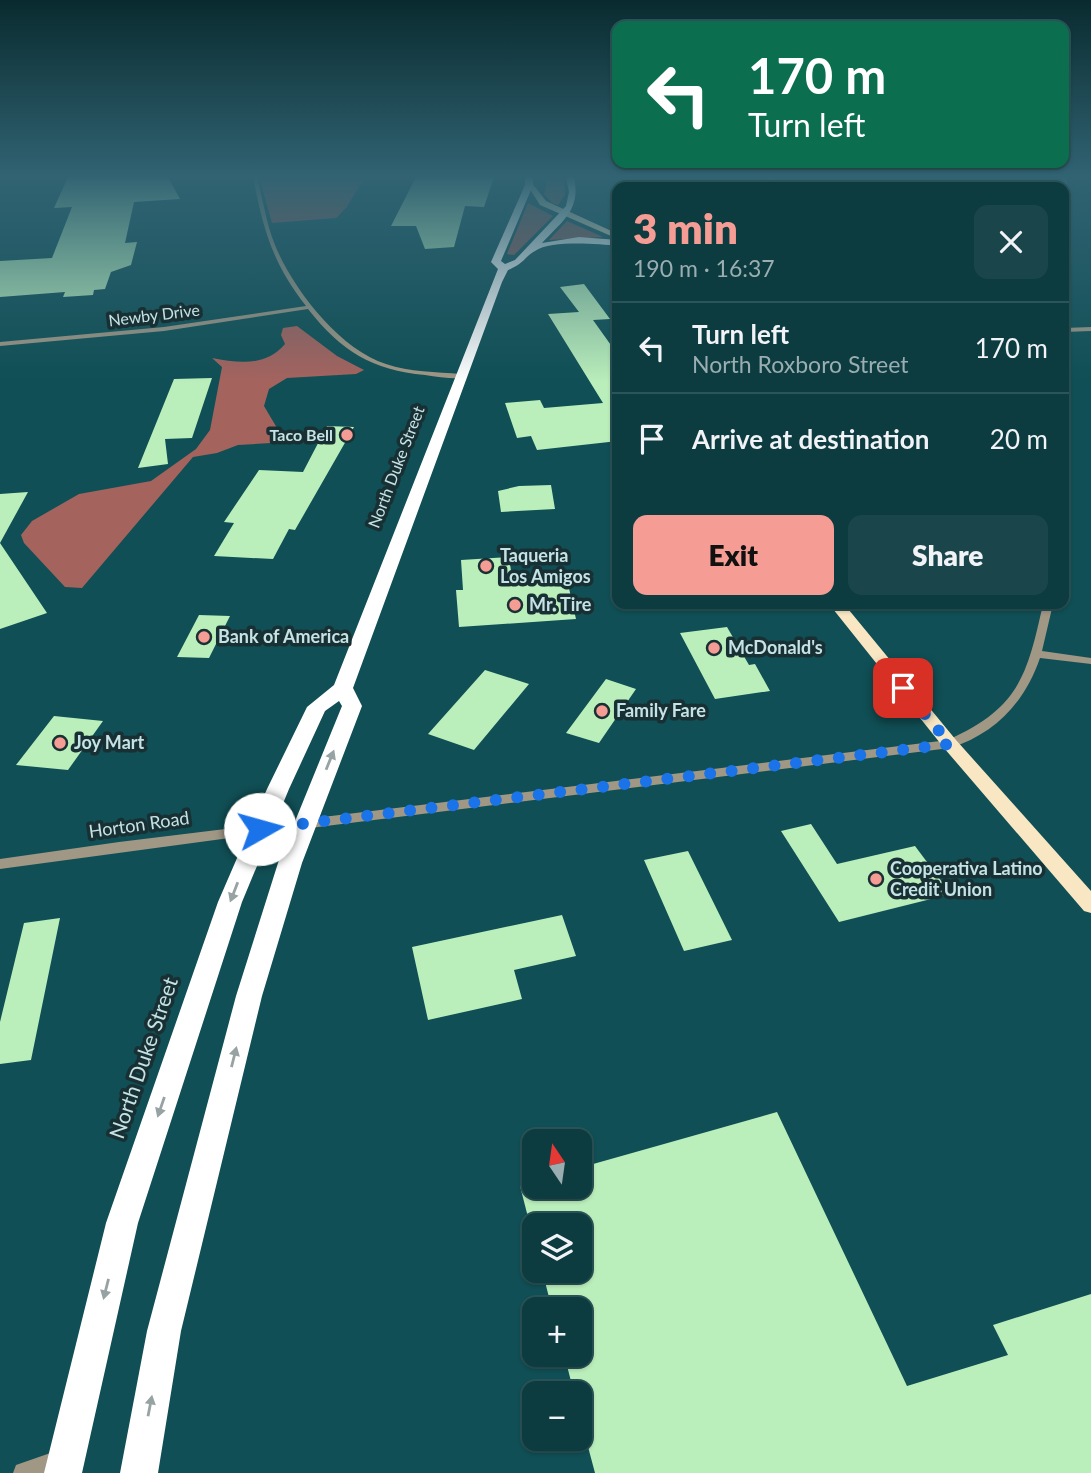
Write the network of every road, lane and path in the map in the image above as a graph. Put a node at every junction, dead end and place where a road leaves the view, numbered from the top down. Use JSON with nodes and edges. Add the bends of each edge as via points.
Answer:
{"nodes":[{"id":1,"x":273,"y":246,"type":"edge"},
{"id":2,"x":503,"y":246,"type":"edge"},
{"id":3,"x":532,"y":246,"type":"edge"},
{"id":4,"x":544,"y":246,"type":"edge"},
{"id":5,"x":530,"y":248,"type":"junction"},
{"id":6,"x":504,"y":268,"type":"junction"},
{"id":7,"x":310,"y":307,"type":"junction"},
{"id":8,"x":1091,"y":329,"type":"edge"},
{"id":9,"x":1069,"y":330,"type":"edge"},
{"id":10,"x":0,"y":344,"type":"edge"},
{"id":11,"x":461,"y":376,"type":"junction"},
{"id":12,"x":840,"y":609,"type":"edge"},
{"id":13,"x":1047,"y":609,"type":"edge"},
{"id":14,"x":1036,"y":654,"type":"junction"},
{"id":15,"x":1091,"y":661,"type":"edge"},
{"id":16,"x":343,"y":688,"type":"junction"},
{"id":17,"x":950,"y":744,"type":"junction"},
{"id":18,"x":305,"y":824,"type":"junction"},
{"id":19,"x":260,"y":829,"type":"junction"},
{"id":20,"x":0,"y":864,"type":"edge"},
{"id":21,"x":1091,"y":905,"type":"edge"},
{"id":22,"x":64,"y":1466,"type":"edge"},
{"id":23,"x":24,"y":1473,"type":"edge"},
{"id":24,"x":139,"y":1473,"type":"edge"}],
"edges":[{"from":1,"to":7,"type":"street"},
{"from":2,"to":6,"type":"highway","name":"North Duke Street","via":[[496,262]]},
{"from":3,"to":5,"type":"highway"},
{"from":4,"to":5,"type":"highway"},
{"from":5,"to":6,"type":"highway","via":[[519,262]]},
{"from":6,"to":11,"type":"highway","name":"North Duke Street"},
{"from":7,"to":10,"type":"street","name":"Newby Drive","via":[[164,329]]},
{"from":7,"to":11,"type":"street","via":[[333,334],[372,362]]},
{"from":8,"to":9,"type":"street"},
{"from":11,"to":16,"type":"highway","name":"North Duke Street"},
{"from":12,"to":17,"type":"main road"},
{"from":13,"to":14,"type":"street","name":"Horton Road"},
{"from":14,"to":15,"type":"street"},
{"from":14,"to":17,"type":"street","name":"Horton Road","via":[[1012,705],[985,728]]},
{"from":18,"to":16,"type":"highway","name":"North Duke Street","one_way":true,"via":[[352,706]]},
{"from":16,"to":19,"type":"highway","name":"North Duke Street","via":[[317,707]]},
{"from":17,"to":18,"type":"street","name":"Horton Road"},
{"from":17,"to":21,"type":"main road"},
{"from":18,"to":19,"type":"street","name":"Horton Road"},
{"from":24,"to":18,"type":"highway","name":"North Duke Street","one_way":true,"via":[[164,1331],[215,1130],[276,904]]},
{"from":19,"to":20,"type":"street","name":"Horton Road"},
{"from":19,"to":22,"type":"highway","name":"North Duke Street","one_way":true,"via":[[230,902],[122,1223]]},
{"from":22,"to":23,"type":"street"}]}
